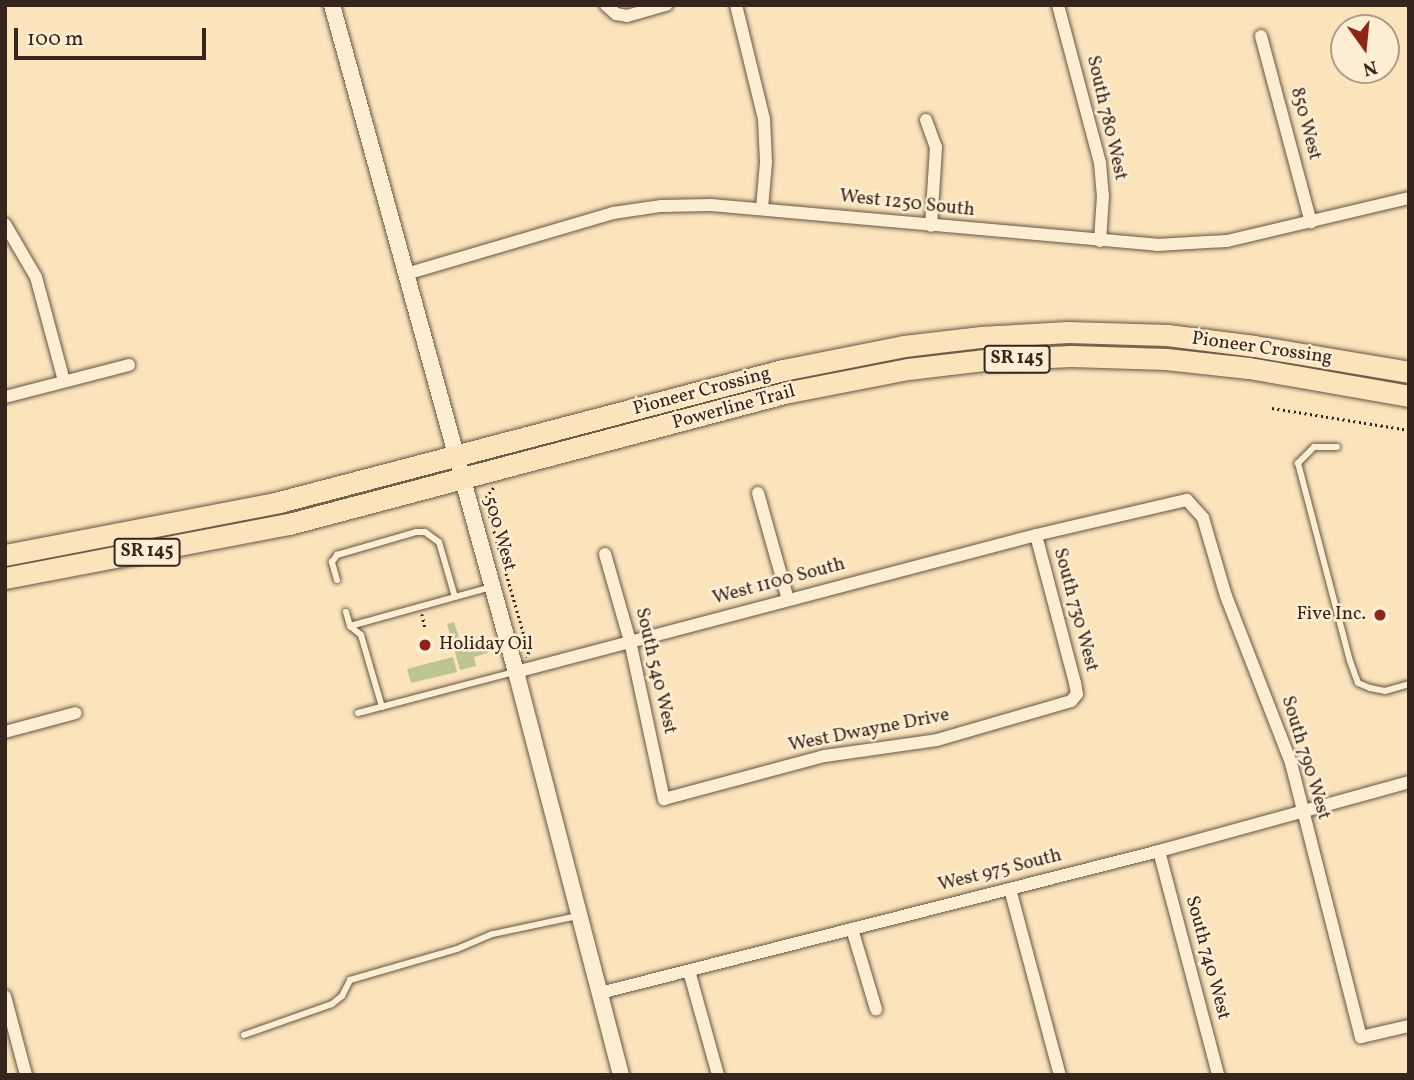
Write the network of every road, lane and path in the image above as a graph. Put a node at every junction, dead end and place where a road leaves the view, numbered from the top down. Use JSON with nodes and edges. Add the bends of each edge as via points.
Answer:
{"nodes":[{"id":1,"x":332,"y":5,"type":"edge"},
{"id":2,"x":606,"y":5,"type":"edge"},
{"id":3,"x":666,"y":5,"type":"edge"},
{"id":4,"x":736,"y":5,"type":"edge"},
{"id":5,"x":1058,"y":5,"type":"edge"},
{"id":6,"x":1261,"y":36,"type":"dead end"},
{"id":7,"x":926,"y":120,"type":"dead end"},
{"id":8,"x":1409,"y":198,"type":"edge"},
{"id":9,"x":762,"y":209,"type":"junction"},
{"id":10,"x":1311,"y":222,"type":"junction"},
{"id":11,"x":5,"y":224,"type":"edge"},
{"id":12,"x":931,"y":226,"type":"junction"},
{"id":13,"x":1100,"y":241,"type":"junction"},
{"id":14,"x":406,"y":274,"type":"junction"},
{"id":15,"x":130,"y":365,"type":"dead end"},
{"id":16,"x":1409,"y":372,"type":"edge"},
{"id":17,"x":64,"y":381,"type":"junction"},
{"id":18,"x":1409,"y":396,"type":"edge"},
{"id":19,"x":5,"y":397,"type":"edge"},
{"id":20,"x":1272,"y":408,"type":"dead end"},
{"id":21,"x":1409,"y":430,"type":"edge"},
{"id":22,"x":1337,"y":447,"type":"dead end"},
{"id":23,"x":456,"y":458,"type":"junction"},
{"id":24,"x":462,"y":480,"type":"junction"},
{"id":25,"x":502,"y":484,"type":"dead end"},
{"id":26,"x":758,"y":493,"type":"dead end"},
{"id":27,"x":1187,"y":500,"type":"joint"},
{"id":28,"x":1035,"y":535,"type":"junction"},
{"id":29,"x":605,"y":554,"type":"dead end"},
{"id":30,"x":5,"y":555,"type":"edge"},
{"id":31,"x":5,"y":578,"type":"edge"},
{"id":32,"x":337,"y":580,"type":"dead end"},
{"id":33,"x":492,"y":587,"type":"junction"},
{"id":34,"x":455,"y":597,"type":"junction"},
{"id":35,"x":788,"y":600,"type":"junction"},
{"id":36,"x":346,"y":612,"type":"dead end"},
{"id":37,"x":350,"y":626,"type":"junction"},
{"id":38,"x":630,"y":641,"type":"junction"},
{"id":39,"x":529,"y":652,"type":"dead end"},
{"id":40,"x":516,"y":672,"type":"junction"},
{"id":41,"x":1409,"y":684,"type":"edge"},
{"id":42,"x":1077,"y":694,"type":"joint"},
{"id":43,"x":382,"y":707,"type":"junction"},
{"id":44,"x":76,"y":713,"type":"dead end"},
{"id":45,"x":359,"y":713,"type":"dead end"},
{"id":46,"x":5,"y":732,"type":"edge"},
{"id":47,"x":1409,"y":782,"type":"edge"},
{"id":48,"x":664,"y":799,"type":"joint"},
{"id":49,"x":1303,"y":811,"type":"junction"},
{"id":50,"x":1159,"y":851,"type":"junction"},
{"id":51,"x":1010,"y":889,"type":"junction"},
{"id":52,"x":579,"y":916,"type":"junction"},
{"id":53,"x":852,"y":929,"type":"junction"},
{"id":54,"x":689,"y":971,"type":"junction"},
{"id":55,"x":600,"y":993,"type":"junction"},
{"id":56,"x":5,"y":996,"type":"edge"},
{"id":57,"x":876,"y":1009,"type":"dead end"},
{"id":58,"x":1409,"y":1026,"type":"edge"},
{"id":59,"x":9,"y":1030,"type":"edge"},
{"id":60,"x":244,"y":1035,"type":"dead end"},
{"id":61,"x":26,"y":1075,"type":"edge"},
{"id":62,"x":621,"y":1075,"type":"edge"},
{"id":63,"x":718,"y":1075,"type":"edge"},
{"id":64,"x":1060,"y":1075,"type":"edge"},
{"id":65,"x":1218,"y":1075,"type":"edge"}],
"edges":[{"from":1,"to":14,"type":"street","name":"500 West"},
{"from":2,"to":3,"type":"street","via":[[626,16]]},
{"from":4,"to":9,"type":"street","via":[[764,119]]},
{"from":5,"to":13,"type":"street","name":"South 780 West","via":[[1100,163],[1104,195]]},
{"from":6,"to":10,"type":"street","name":"850 West"},
{"from":7,"to":12,"type":"street","via":[[936,147]]},
{"from":8,"to":10,"type":"street","name":"West 1250 South"},
{"from":9,"to":12,"type":"street","name":"West 1250 South"},
{"from":9,"to":14,"type":"street","name":"West 1250 South","via":[[661,206],[613,213]]},
{"from":10,"to":13,"type":"street","name":"West 1250 South","via":[[1227,241],[1157,245]]},
{"from":11,"to":17,"type":"street","via":[[36,277]]},
{"from":12,"to":13,"type":"street","name":"West 1250 South"},
{"from":14,"to":23,"type":"street","name":"500 West"},
{"from":15,"to":17,"type":"street"},
{"from":16,"to":23,"type":"highway","name":"Pioneer Crossing","number":"SR 145","via":[[1167,335],[1068,332],[981,337],[904,346],[783,370]]},
{"from":17,"to":19,"type":"street"},
{"from":18,"to":24,"type":"highway","name":"Pioneer Crossing","number":"SR 145","via":[[1249,368],[1166,359],[1071,356],[985,360],[908,369],[784,393]]},
{"from":20,"to":21,"type":"path"},
{"from":22,"to":41,"type":"lane","via":[[1314,447],[1298,463],[1350,661],[1358,683],[1370,688],[1385,691]]},
{"from":23,"to":24,"type":"street","name":"500 West"},
{"from":23,"to":30,"type":"highway","name":"Pioneer Crossing","number":"SR 145","via":[[279,502]]},
{"from":24,"to":31,"type":"highway","name":"Pioneer Crossing","number":"SR 145","via":[[277,526]]},
{"from":24,"to":33,"type":"street","name":"500 West"},
{"from":25,"to":39,"type":"path","via":[[487,496]]},
{"from":26,"to":35,"type":"street"},
{"from":27,"to":28,"type":"street","name":"West 1100 South"},
{"from":27,"to":49,"type":"street","name":"South 790 West","via":[[1203,518],[1226,597],[1291,763]]},
{"from":28,"to":35,"type":"street","name":"West 1100 South"},
{"from":28,"to":42,"type":"street","name":"South 730 West"},
{"from":29,"to":38,"type":"street","name":"South 540 West"},
{"from":32,"to":34,"type":"lane","via":[[332,562],[337,555],[425,532],[439,542]]},
{"from":33,"to":34,"type":"lane"},
{"from":33,"to":40,"type":"street","name":"500 West"},
{"from":34,"to":37,"type":"lane"},
{"from":35,"to":38,"type":"street","name":"West 1100 South"},
{"from":36,"to":37,"type":"lane"},
{"from":37,"to":43,"type":"lane","via":[[361,635]]},
{"from":38,"to":40,"type":"street","name":"West 1100 South"},
{"from":38,"to":48,"type":"street","name":"South 540 West"},
{"from":40,"to":43,"type":"lane","name":"West 1100 South"},
{"from":40,"to":52,"type":"street","name":"500 West"},
{"from":42,"to":48,"type":"street","name":"West Dwayne Drive","via":[[1062,705],[937,740],[825,756]]},
{"from":43,"to":45,"type":"lane","name":"West 1100 South"},
{"from":44,"to":46,"type":"street"},
{"from":47,"to":49,"type":"street","name":"West 975 South"},
{"from":49,"to":50,"type":"street","name":"West 975 South"},
{"from":49,"to":58,"type":"street","name":"South 790 West","via":[[1361,1037]]},
{"from":50,"to":51,"type":"street","name":"West 975 South"},
{"from":50,"to":65,"type":"street","name":"South 740 West"},
{"from":51,"to":53,"type":"street","name":"West 975 South"},
{"from":51,"to":64,"type":"street"},
{"from":52,"to":55,"type":"street","name":"500 West"},
{"from":52,"to":60,"type":"lane","via":[[493,934],[350,980],[332,1004]]},
{"from":53,"to":54,"type":"street","name":"West 975 South"},
{"from":53,"to":57,"type":"street"},
{"from":54,"to":55,"type":"street","name":"West 975 South"},
{"from":54,"to":63,"type":"street"},
{"from":55,"to":62,"type":"street","name":"500 West"},
{"from":56,"to":59,"type":"street"},
{"from":59,"to":61,"type":"street"}]}
